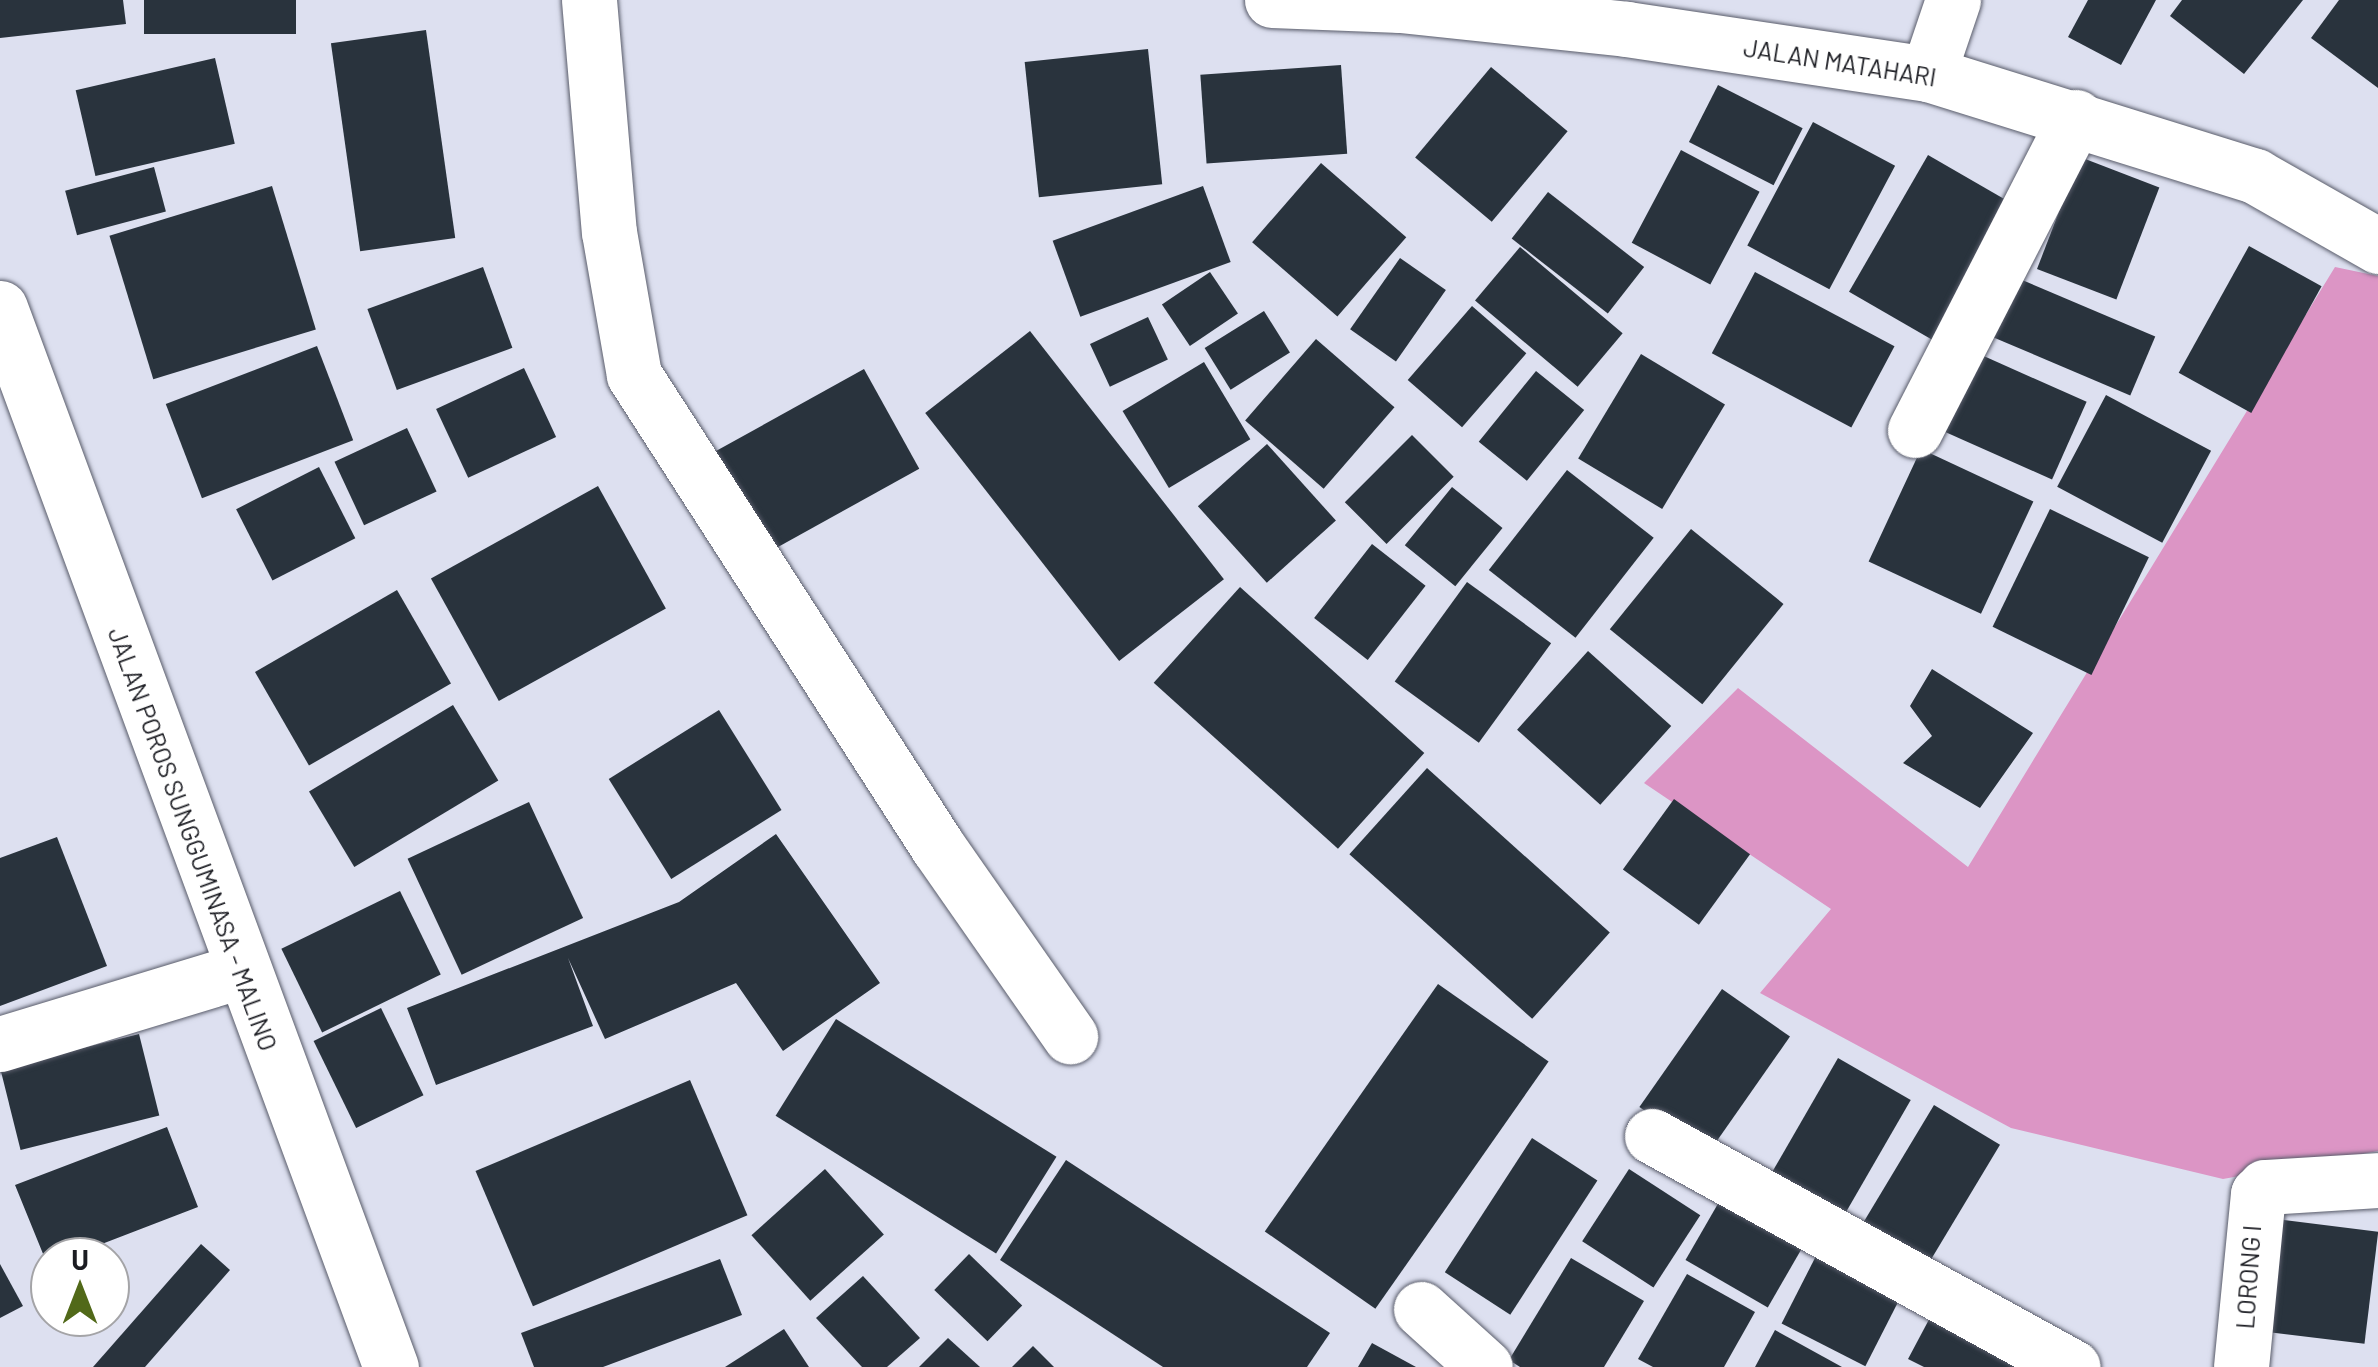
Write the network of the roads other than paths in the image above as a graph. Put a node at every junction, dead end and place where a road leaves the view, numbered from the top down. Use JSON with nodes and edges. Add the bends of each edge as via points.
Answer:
{"nodes":[{"id":1,"x":589,"y":0,"type":"edge"},
{"id":2,"x":1272,"y":0,"type":"edge"},
{"id":3,"x":1953,"y":0,"type":"edge"},
{"id":4,"x":1928,"y":74,"type":"junction"},
{"id":5,"x":2076,"y":116,"type":"junction"},
{"id":6,"x":2378,"y":246,"type":"edge"},
{"id":7,"x":0,"y":308,"type":"edge"},
{"id":8,"x":1914,"y":430,"type":"dead end"},
{"id":9,"x":241,"y":971,"type":"junction"},
{"id":10,"x":1070,"y":1036,"type":"dead end"},
{"id":11,"x":0,"y":1044,"type":"edge"},
{"id":12,"x":1652,"y":1136,"type":"dead end"},
{"id":13,"x":2378,"y":1180,"type":"edge"},
{"id":14,"x":1421,"y":1309,"type":"dead end"},
{"id":15,"x":2246,"y":1366,"type":"edge"},
{"id":16,"x":391,"y":1367,"type":"edge"},
{"id":17,"x":1485,"y":1367,"type":"edge"},
{"id":18,"x":2074,"y":1367,"type":"edge"}],
"edges":[{"from":1,"to":10,"type":"street","via":[[609,232],[634,375],[938,846]]},
{"from":2,"to":4,"type":"street","name":"JALAN MATAHARI","via":[[1400,4],[1589,25]]},
{"from":3,"to":4,"type":"street"},
{"from":4,"to":5,"type":"street","name":"JALAN MATAHARI"},
{"from":5,"to":6,"type":"street","name":"JALAN MATAHARI","via":[[2255,176]]},
{"from":5,"to":8,"type":"street"},
{"from":7,"to":9,"type":"street","name":"JALAN POROS SUNGGUMINASA - MALINO"},
{"from":9,"to":11,"type":"street"},
{"from":9,"to":16,"type":"street","name":"JALAN POROS SUNGGUMINASA - MALINO"},
{"from":12,"to":18,"type":"street"},
{"from":13,"to":15,"type":"street","name":"LORONG I","via":[[2265,1188],[2258,1194]]},
{"from":14,"to":17,"type":"street"}]}
